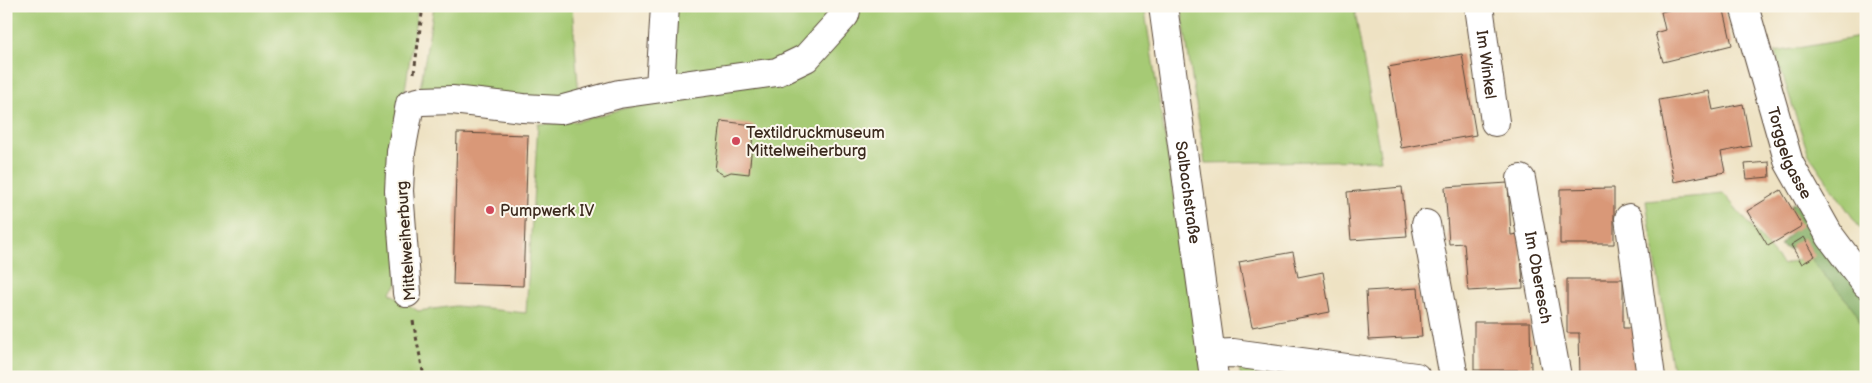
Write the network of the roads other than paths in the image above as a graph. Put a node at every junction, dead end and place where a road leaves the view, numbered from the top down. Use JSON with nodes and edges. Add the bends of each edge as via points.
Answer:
{"nodes":[{"id":1,"x":665,"y":6,"type":"edge"},
{"id":2,"x":847,"y":6,"type":"edge"},
{"id":3,"x":1163,"y":6,"type":"edge"},
{"id":4,"x":1479,"y":6,"type":"edge"},
{"id":5,"x":1744,"y":6,"type":"edge"},
{"id":6,"x":660,"y":87,"type":"junction"},
{"id":7,"x":1495,"y":122,"type":"dead end"},
{"id":8,"x":1521,"y":179,"type":"dead end"},
{"id":9,"x":1629,"y":218,"type":"dead end"},
{"id":10,"x":1426,"y":224,"type":"dead end"},
{"id":11,"x":1866,"y":284,"type":"edge"},
{"id":12,"x":407,"y":293,"type":"road end"},
{"id":13,"x":1212,"y":365,"type":"edge"},
{"id":14,"x":1416,"y":377,"type":"edge"},
{"id":15,"x":1454,"y":377,"type":"edge"},
{"id":16,"x":1556,"y":377,"type":"edge"},
{"id":17,"x":1651,"y":377,"type":"edge"}],
"edges":[{"from":1,"to":6,"type":"street"},
{"from":2,"to":6,"type":"street","via":[[845,15],[806,58],[777,72]]},
{"from":3,"to":13,"type":"street","name":"Salbachstraße"},
{"from":4,"to":7,"type":"street","name":"Im Winkel"},
{"from":5,"to":11,"type":"street","name":"Torggelgasse","via":[[1789,163],[1830,236]]},
{"from":6,"to":12,"type":"street","name":"Mittelweiherburg","via":[[560,110],[452,100],[410,104],[401,152],[399,190]]},
{"from":8,"to":16,"type":"street","name":"Im Oberesch"},
{"from":9,"to":17,"type":"street"},
{"from":10,"to":15,"type":"street"},
{"from":13,"to":14,"type":"street","via":[[1233,353]]}]}
